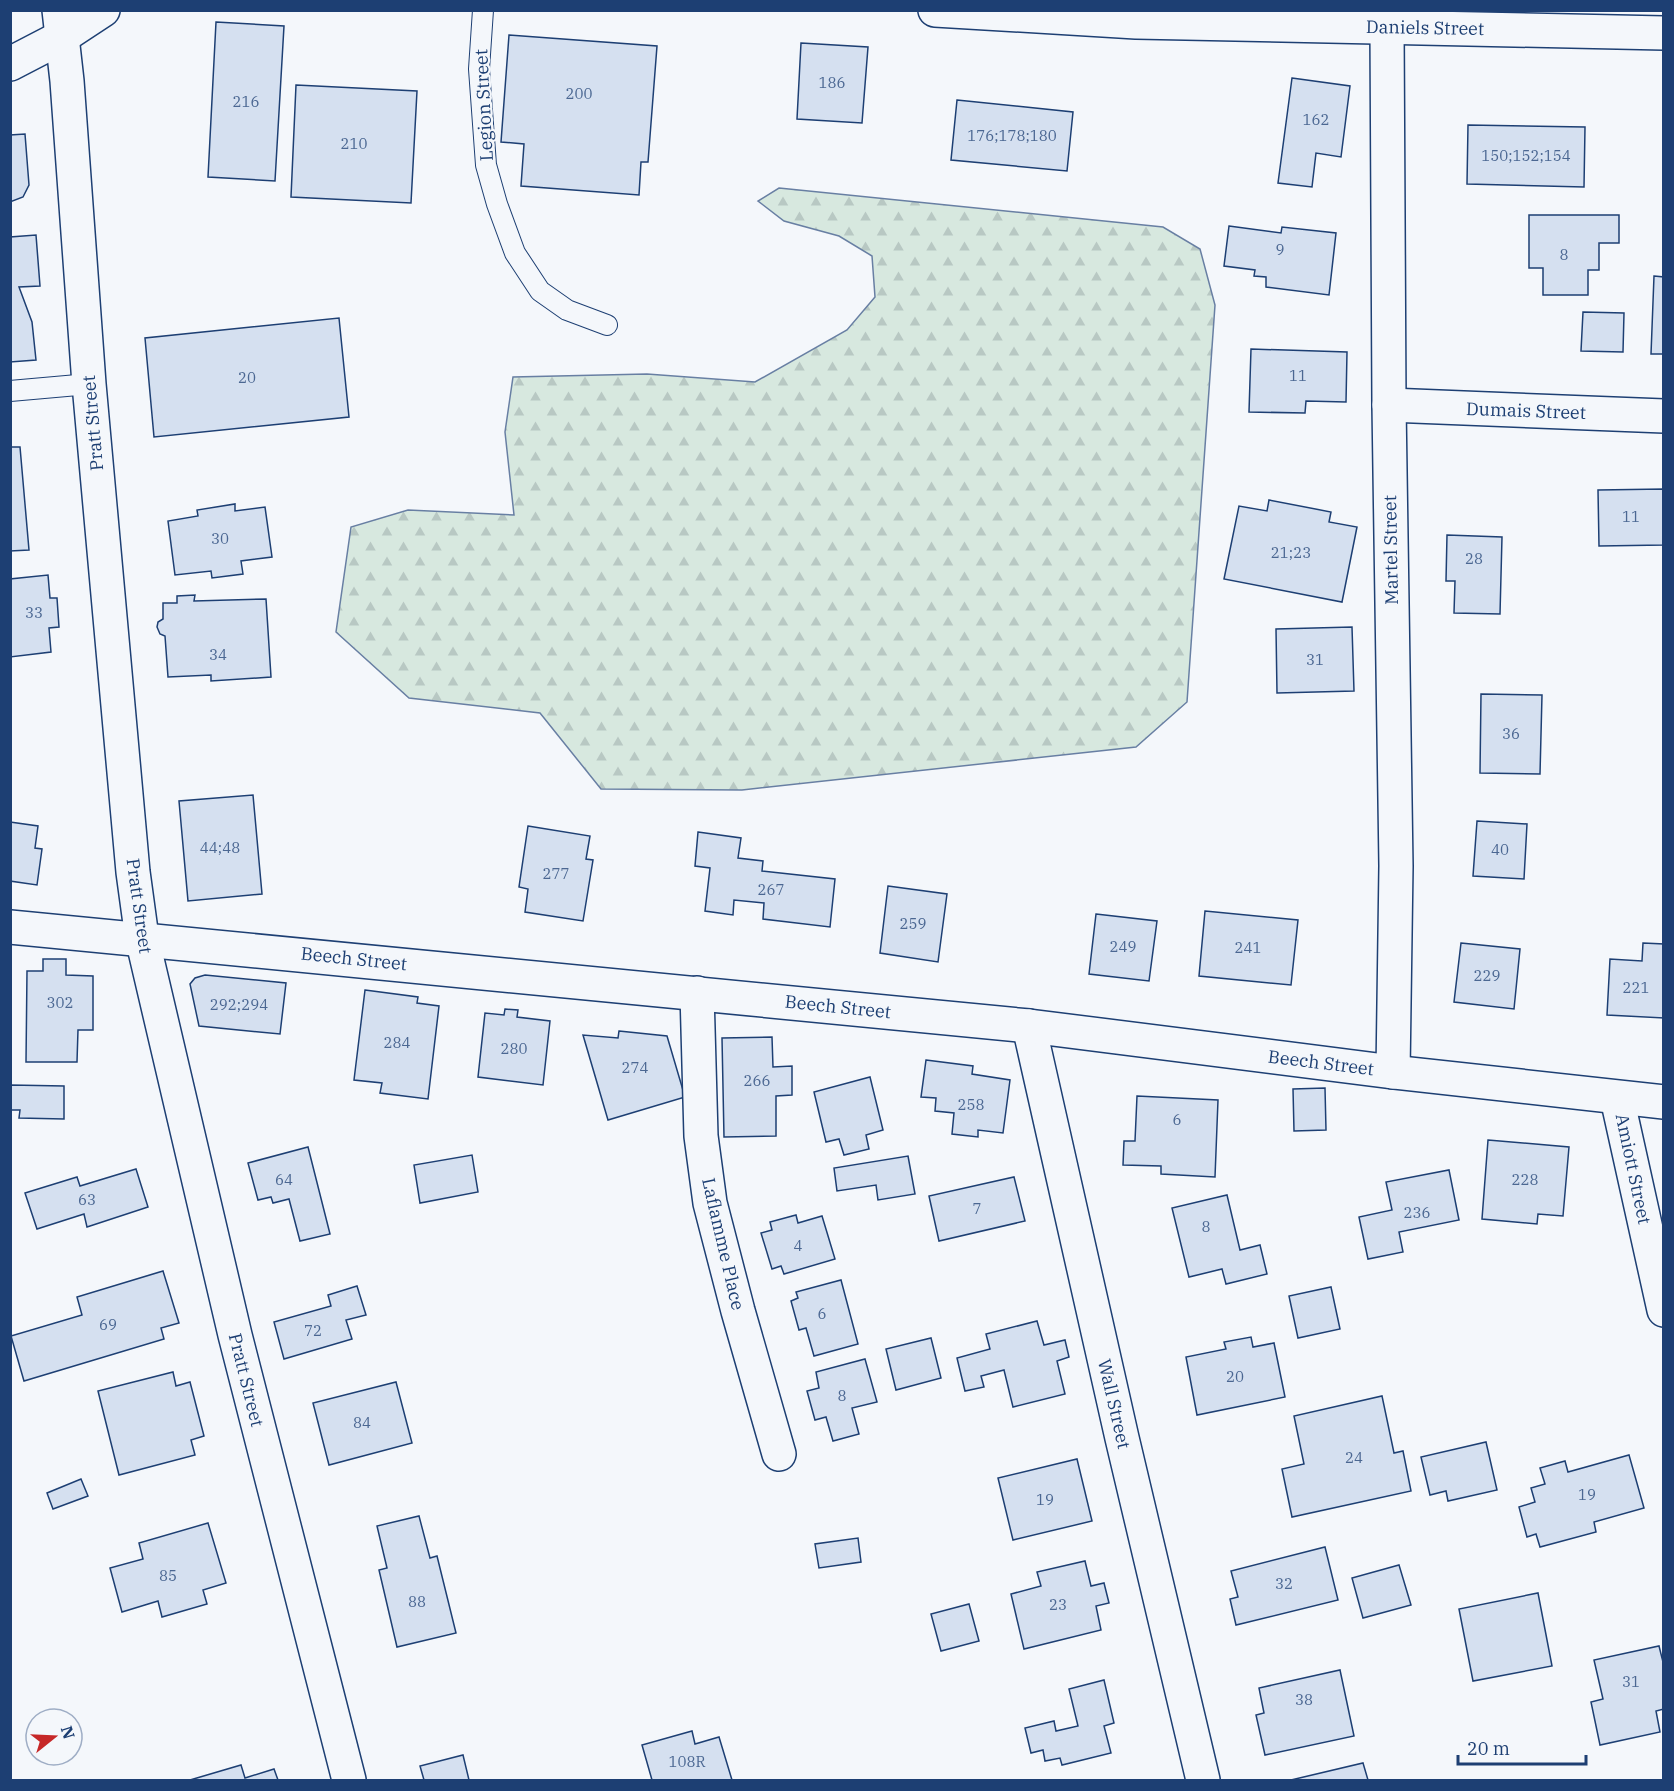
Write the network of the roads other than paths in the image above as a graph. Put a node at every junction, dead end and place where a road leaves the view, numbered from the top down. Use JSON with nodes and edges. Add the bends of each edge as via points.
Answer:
{"nodes":[{"id":1,"x":103,"y":10,"type":"edge"},
{"id":2,"x":483,"y":10,"type":"edge"},
{"id":3,"x":935,"y":10,"type":"edge"},
{"id":4,"x":1258,"y":17,"type":"edge"},
{"id":5,"x":60,"y":24,"type":"edge"},
{"id":6,"x":1387,"y":27,"type":"junction"},
{"id":7,"x":1664,"y":33,"type":"edge"},
{"id":8,"x":10,"y":64,"type":"edge"},
{"id":9,"x":608,"y":325,"type":"dead end"},
{"id":10,"x":89,"y":384,"type":"junction"},
{"id":11,"x":10,"y":391,"type":"edge"},
{"id":12,"x":1389,"y":405,"type":"junction"},
{"id":13,"x":1664,"y":416,"type":"edge"},
{"id":14,"x":10,"y":927,"type":"edge"},
{"id":15,"x":142,"y":938,"type":"junction"},
{"id":16,"x":697,"y":993,"type":"junction"},
{"id":17,"x":1029,"y":1026,"type":"junction"},
{"id":18,"x":1393,"y":1072,"type":"junction"},
{"id":19,"x":1617,"y":1098,"type":"junction"},
{"id":20,"x":1664,"y":1102,"type":"edge"},
{"id":21,"x":1664,"y":1310,"type":"edge"},
{"id":22,"x":779,"y":1454,"type":"dead end"},
{"id":23,"x":349,"y":1780,"type":"edge"},
{"id":24,"x":1203,"y":1780,"type":"edge"}],
"edges":[{"from":1,"to":5,"type":"street"},
{"from":2,"to":9,"type":"lane","name":"Legion Street","via":[[479,69],[486,165],[515,253],[540,291],[567,310]]},
{"from":3,"to":4,"type":"street","name":"Daniels Street","via":[[1136,22]]},
{"from":4,"to":6,"type":"street","name":"Daniels Street"},
{"from":5,"to":8,"type":"street"},
{"from":5,"to":10,"type":"street","name":"Pratt Street"},
{"from":6,"to":7,"type":"street","name":"Daniels Street"},
{"from":6,"to":12,"type":"street","name":"Martel Street"},
{"from":10,"to":11,"type":"lane"},
{"from":10,"to":15,"type":"street","name":"Pratt Street"},
{"from":12,"to":13,"type":"street","name":"Dumais Street"},
{"from":12,"to":18,"type":"street","name":"Martel Street","via":[[1396,866]]},
{"from":14,"to":15,"type":"street","name":"Beech Street"},
{"from":15,"to":16,"type":"street","name":"Beech Street"},
{"from":15,"to":23,"type":"street","name":"Pratt Street","via":[[235,1335]]},
{"from":16,"to":17,"type":"street","name":"Beech Street"},
{"from":16,"to":22,"type":"street","name":"Laflamme Place","via":[[701,1136],[710,1203]]},
{"from":17,"to":18,"type":"street","name":"Beech Street"},
{"from":17,"to":24,"type":"street","name":"Wall Street"},
{"from":18,"to":19,"type":"street","name":"Beech Street"},
{"from":19,"to":20,"type":"street","name":"Beech Street"},
{"from":19,"to":21,"type":"street","name":"Amiott Street"}]}
